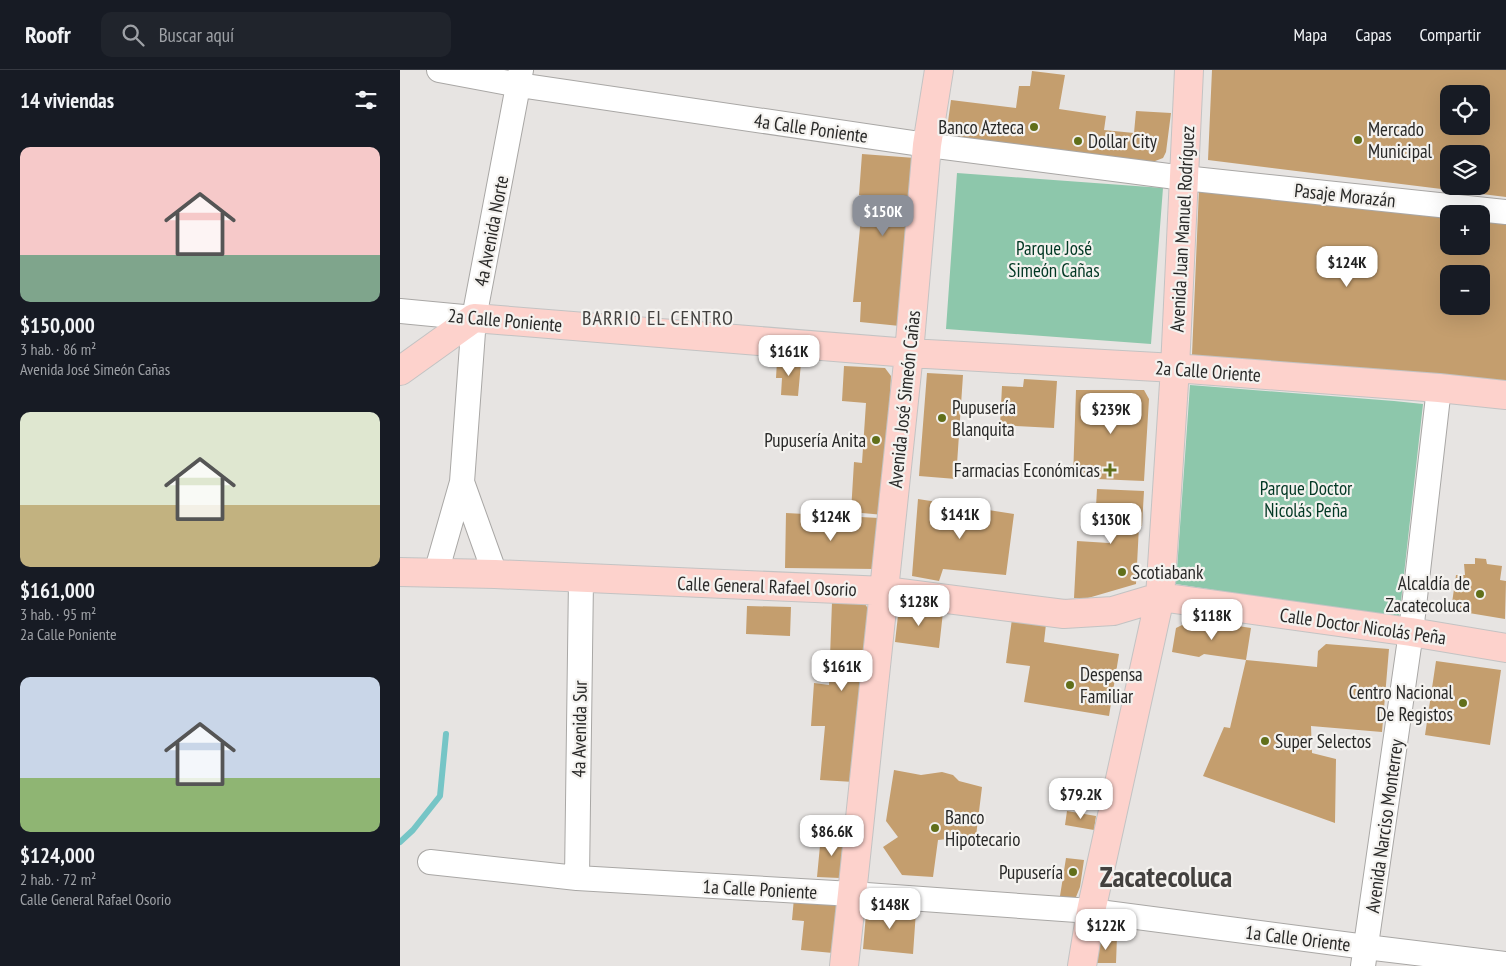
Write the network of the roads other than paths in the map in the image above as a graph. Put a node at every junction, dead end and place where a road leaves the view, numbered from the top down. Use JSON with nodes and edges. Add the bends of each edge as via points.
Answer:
{"nodes":[{"id":1,"x":439,"y":70,"type":"edge"},
{"id":2,"x":939,"y":70,"type":"edge"},
{"id":3,"x":1189,"y":70,"type":"edge"},
{"id":4,"x":520,"y":78,"type":"edge"},
{"id":5,"x":927,"y":145,"type":"junction"},
{"id":6,"x":1184,"y":178,"type":"junction"},
{"id":7,"x":1506,"y":212,"type":"edge"},
{"id":8,"x":400,"y":311,"type":"edge"},
{"id":9,"x":474,"y":318,"type":"junction"},
{"id":10,"x":909,"y":353,"type":"junction"},
{"id":11,"x":1175,"y":368,"type":"junction"},
{"id":12,"x":400,"y":371,"type":"edge"},
{"id":13,"x":1439,"y":388,"type":"junction"},
{"id":14,"x":1506,"y":395,"type":"edge"},
{"id":15,"x":462,"y":482,"type":"junction"},
{"id":16,"x":400,"y":572,"type":"edge"},
{"id":17,"x":436,"y":574,"type":"junction"},
{"id":18,"x":495,"y":574,"type":"junction"},
{"id":19,"x":581,"y":579,"type":"junction"},
{"id":20,"x":885,"y":591,"type":"junction"},
{"id":21,"x":1160,"y":597,"type":"junction"},
{"id":22,"x":1411,"y":632,"type":"junction"},
{"id":23,"x":1506,"y":648,"type":"edge"},
{"id":24,"x":430,"y":862,"type":"dead end"},
{"id":25,"x":577,"y":878,"type":"junction"},
{"id":26,"x":852,"y":894,"type":"junction"},
{"id":27,"x":1091,"y":911,"type":"junction"},
{"id":28,"x":1365,"y":957,"type":"edge"},
{"id":29,"x":1506,"y":964,"type":"edge"},
{"id":30,"x":844,"y":966,"type":"edge"},
{"id":31,"x":1082,"y":966,"type":"edge"}],
"edges":[{"from":1,"to":4,"type":"street","name":"4a Calle Poniente"},
{"from":2,"to":5,"type":"main road","name":"Avenida José Simeón Cañas"},
{"from":3,"to":6,"type":"main road","name":"Avenida Juan Manuel Rodríguez"},
{"from":4,"to":5,"type":"street","name":"4a Calle Poniente"},
{"from":4,"to":9,"type":"street","name":"4a Avenida Norte"},
{"from":5,"to":6,"type":"street","name":"4a Calle Poniente"},
{"from":5,"to":10,"type":"main road","name":"Avenida José Simeón Cañas"},
{"from":6,"to":7,"type":"street","name":"Pasaje Morazán"},
{"from":6,"to":11,"type":"main road","name":"Avenida Juan Manuel Rodríguez"},
{"from":8,"to":9,"type":"street","name":"2a Calle Poniente"},
{"from":9,"to":10,"type":"main road","name":"2a Calle Poniente"},
{"from":9,"to":12,"type":"main road"},
{"from":9,"to":15,"type":"street","name":"4a Avenida Norte"},
{"from":10,"to":11,"type":"main road","name":"2a Calle Oriente"},
{"from":10,"to":20,"type":"main road","name":"Avenida José Simeón Cañas"},
{"from":11,"to":13,"type":"main road","name":"2a Calle Oriente"},
{"from":11,"to":21,"type":"main road","name":"Avenida Juan Manuel Rodríguez"},
{"from":13,"to":14,"type":"main road","name":"2a Calle Oriente"},
{"from":13,"to":22,"type":"street","name":"Avenida Narciso Monterrey"},
{"from":15,"to":17,"type":"street","name":"4a Avenida Norte"},
{"from":15,"to":18,"type":"street","name":"4a Avenida Norte"},
{"from":16,"to":17,"type":"main road","name":"Calle General Rafael Osorio"},
{"from":17,"to":18,"type":"main road","name":"Calle General Rafael Osorio"},
{"from":18,"to":19,"type":"main road","name":"Calle General Rafael Osorio"},
{"from":19,"to":20,"type":"main road","name":"Calle General Rafael Osorio"},
{"from":19,"to":25,"type":"street","name":"4a Avenida Sur"},
{"from":20,"to":21,"type":"main road","name":"Calle General Rafael Osorio","via":[[1064,614],[1113,611]]},
{"from":20,"to":26,"type":"main road","name":"Avenida José Simeón Cañas"},
{"from":21,"to":22,"type":"main road","name":"Calle Doctor Nicolás Peña"},
{"from":21,"to":27,"type":"main road","name":"Avenida Juan Manuel Rodríguez"},
{"from":22,"to":23,"type":"main road","name":"Calle Doctor Nicolás Peña"},
{"from":22,"to":28,"type":"street","name":"Avenida Narciso Monterrey"},
{"from":24,"to":25,"type":"street","name":"1a Calle Poniente"},
{"from":25,"to":26,"type":"street","name":"1a Calle Poniente"},
{"from":26,"to":27,"type":"street","name":"1a Calle Poniente"},
{"from":26,"to":30,"type":"main road","name":"Avenida José Simeón Cañas"},
{"from":27,"to":28,"type":"street","name":"1a Calle Oriente"},
{"from":27,"to":31,"type":"main road","name":"Avenida Juan Manuel Rodríguez"},
{"from":28,"to":29,"type":"street","name":"1a Calle Oriente"}]}
